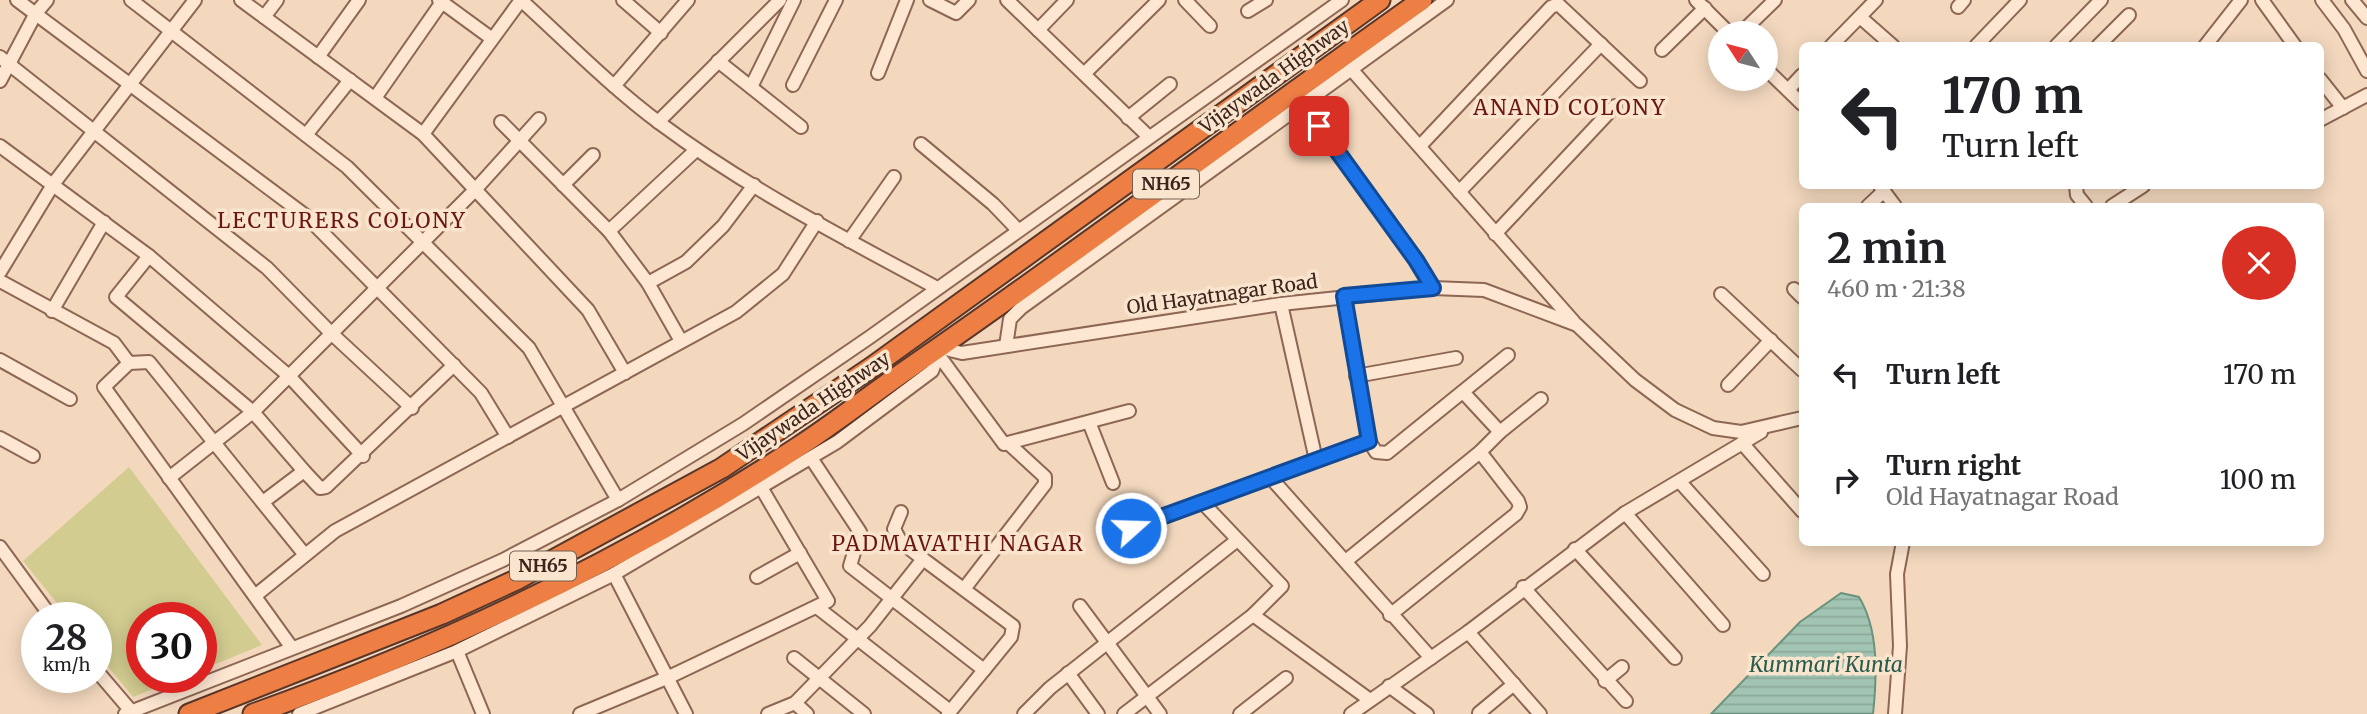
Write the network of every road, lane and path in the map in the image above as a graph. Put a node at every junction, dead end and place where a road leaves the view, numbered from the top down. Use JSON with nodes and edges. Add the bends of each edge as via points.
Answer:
{"nodes":[{"id":1,"x":17,"y":0,"type":"edge"},
{"id":2,"x":47,"y":0,"type":"edge"},
{"id":3,"x":131,"y":0,"type":"edge"},
{"id":4,"x":195,"y":0,"type":"edge"},
{"id":5,"x":242,"y":0,"type":"edge"},
{"id":6,"x":277,"y":0,"type":"edge"},
{"id":7,"x":359,"y":0,"type":"edge"},
{"id":8,"x":521,"y":0,"type":"edge"},
{"id":9,"x":623,"y":0,"type":"edge"},
{"id":10,"x":688,"y":0,"type":"edge"},
{"id":11,"x":780,"y":0,"type":"edge"},
{"id":12,"x":794,"y":0,"type":"edge"},
{"id":13,"x":836,"y":0,"type":"edge"},
{"id":14,"x":907,"y":0,"type":"edge"},
{"id":15,"x":930,"y":0,"type":"edge"},
{"id":16,"x":969,"y":0,"type":"edge"},
{"id":17,"x":1007,"y":0,"type":"edge"},
{"id":18,"x":1067,"y":0,"type":"edge"},
{"id":19,"x":1158,"y":0,"type":"edge"},
{"id":20,"x":1185,"y":0,"type":"edge"},
{"id":21,"x":1266,"y":0,"type":"edge"},
{"id":22,"x":1342,"y":0,"type":"edge"},
{"id":23,"x":1380,"y":0,"type":"edge"},
{"id":24,"x":1422,"y":0,"type":"edge"},
{"id":25,"x":1447,"y":0,"type":"edge"},
{"id":26,"x":1775,"y":0,"type":"edge"},
{"id":27,"x":1876,"y":0,"type":"edge"},
{"id":28,"x":2020,"y":0,"type":"edge"},
{"id":29,"x":2101,"y":0,"type":"edge"},
{"id":30,"x":2241,"y":0,"type":"edge"},
{"id":31,"x":2262,"y":0,"type":"edge"},
{"id":32,"x":2322,"y":0,"type":"edge"},
{"id":33,"x":2353,"y":0,"type":"edge"},
{"id":34,"x":440,"y":1,"type":"edge"},
{"id":35,"x":1700,"y":4,"type":"edge"},
{"id":36,"x":1248,"y":11,"type":"dead end"},
{"id":37,"x":36,"y":13,"type":"junction"},
{"id":38,"x":2129,"y":15,"type":"dead end"},
{"id":39,"x":1860,"y":16,"type":"junction"},
{"id":40,"x":264,"y":17,"type":"junction"},
{"id":41,"x":2367,"y":18,"type":"edge"},
{"id":42,"x":1717,"y":21,"type":"edge"},
{"id":43,"x":1753,"y":21,"type":"edge"},
{"id":44,"x":1210,"y":26,"type":"dead end"},
{"id":45,"x":1038,"y":30,"type":"junction"},
{"id":46,"x":172,"y":31,"type":"junction"},
{"id":47,"x":661,"y":33,"type":"junction"},
{"id":48,"x":491,"y":38,"type":"junction"},
{"id":49,"x":1835,"y":42,"type":"edge"},
{"id":50,"x":1889,"y":42,"type":"edge"},
{"id":51,"x":1980,"y":42,"type":"edge"},
{"id":52,"x":2060,"y":42,"type":"edge"},
{"id":53,"x":2102,"y":42,"type":"edge"},
{"id":54,"x":2208,"y":42,"type":"edge"},
{"id":55,"x":2292,"y":42,"type":"edge"},
{"id":56,"x":1601,"y":44,"type":"junction"},
{"id":57,"x":1662,"y":50,"type":"dead end"},
{"id":58,"x":318,"y":57,"type":"junction"},
{"id":59,"x":4,"y":60,"type":"edge"},
{"id":60,"x":718,"y":61,"type":"junction"},
{"id":61,"x":1351,"y":69,"type":"junction"},
{"id":62,"x":2367,"y":71,"type":"edge"},
{"id":63,"x":878,"y":73,"type":"dead end"},
{"id":64,"x":1084,"y":74,"type":"junction"},
{"id":65,"x":1799,"y":78,"type":"edge"},
{"id":66,"x":350,"y":80,"type":"junction"},
{"id":67,"x":1778,"y":80,"type":"edge"},
{"id":68,"x":0,"y":81,"type":"edge"},
{"id":69,"x":1640,"y":81,"type":"dead end"},
{"id":70,"x":1170,"y":83,"type":"dead end"},
{"id":71,"x":130,"y":84,"type":"junction"},
{"id":72,"x":2324,"y":84,"type":"edge"},
{"id":73,"x":793,"y":85,"type":"dead end"},
{"id":74,"x":614,"y":86,"type":"junction"},
{"id":75,"x":751,"y":87,"type":"junction"},
{"id":76,"x":1788,"y":90,"type":"junction"},
{"id":77,"x":2367,"y":95,"type":"edge"},
{"id":78,"x":375,"y":98,"type":"junction"},
{"id":79,"x":1799,"y":101,"type":"edge"},
{"id":80,"x":1302,"y":104,"type":"junction"},
{"id":81,"x":1615,"y":106,"type":"dead end"},
{"id":82,"x":2343,"y":108,"type":"junction"},
{"id":83,"x":1128,"y":118,"type":"junction"},
{"id":84,"x":2324,"y":118,"type":"edge"},
{"id":85,"x":539,"y":119,"type":"dead end"},
{"id":86,"x":501,"y":122,"type":"dead end"},
{"id":87,"x":658,"y":122,"type":"junction"},
{"id":88,"x":801,"y":127,"type":"dead end"},
{"id":89,"x":94,"y":132,"type":"junction"},
{"id":90,"x":423,"y":134,"type":"junction"},
{"id":91,"x":306,"y":135,"type":"junction"},
{"id":92,"x":1148,"y":136,"type":"junction"},
{"id":93,"x":518,"y":141,"type":"junction"},
{"id":94,"x":921,"y":144,"type":"dead end"},
{"id":95,"x":0,"y":146,"type":"edge"},
{"id":96,"x":1420,"y":146,"type":"junction"},
{"id":97,"x":696,"y":150,"type":"junction"},
{"id":98,"x":593,"y":156,"type":"dead end"},
{"id":99,"x":1203,"y":167,"type":"junction"},
{"id":100,"x":894,"y":177,"type":"dead end"},
{"id":101,"x":54,"y":183,"type":"junction"},
{"id":102,"x":754,"y":185,"type":"junction"},
{"id":103,"x":563,"y":186,"type":"junction"},
{"id":104,"x":1881,"y":189,"type":"edge"},
{"id":105,"x":2138,"y":189,"type":"edge"},
{"id":106,"x":474,"y":191,"type":"junction"},
{"id":107,"x":1459,"y":192,"type":"junction"},
{"id":108,"x":1870,"y":203,"type":"edge"},
{"id":109,"x":2117,"y":203,"type":"edge"},
{"id":110,"x":817,"y":221,"type":"junction"},
{"id":111,"x":104,"y":222,"type":"junction"},
{"id":112,"x":1018,"y":230,"type":"junction"},
{"id":113,"x":608,"y":231,"type":"junction"},
{"id":114,"x":1495,"y":234,"type":"junction"},
{"id":115,"x":849,"y":241,"type":"junction"},
{"id":116,"x":421,"y":243,"type":"junction"},
{"id":117,"x":149,"y":256,"type":"junction"},
{"id":118,"x":0,"y":272,"type":"edge"},
{"id":119,"x":0,"y":281,"type":"edge"},
{"id":120,"x":648,"y":283,"type":"junction"},
{"id":121,"x":375,"y":288,"type":"junction"},
{"id":122,"x":937,"y":288,"type":"junction"},
{"id":123,"x":1433,"y":288,"type":"junction"},
{"id":124,"x":1721,"y":294,"type":"dead end"},
{"id":125,"x":1344,"y":296,"type":"junction"},
{"id":126,"x":1281,"y":304,"type":"junction"},
{"id":127,"x":52,"y":311,"type":"junction"},
{"id":128,"x":1577,"y":324,"type":"junction"},
{"id":129,"x":331,"y":333,"type":"junction"},
{"id":130,"x":1771,"y":340,"type":"junction"},
{"id":131,"x":681,"y":341,"type":"junction"},
{"id":132,"x":1006,"y":346,"type":"junction"},
{"id":133,"x":940,"y":353,"type":"junction"},
{"id":134,"x":1508,"y":355,"type":"dead end"},
{"id":135,"x":1457,"y":358,"type":"dead end"},
{"id":136,"x":0,"y":360,"type":"edge"},
{"id":137,"x":129,"y":363,"type":"junction"},
{"id":138,"x":454,"y":365,"type":"junction"},
{"id":139,"x":1799,"y":367,"type":"edge"},
{"id":140,"x":625,"y":373,"type":"junction"},
{"id":141,"x":289,"y":376,"type":"junction"},
{"id":142,"x":1356,"y":376,"type":"junction"},
{"id":143,"x":1728,"y":385,"type":"dead end"},
{"id":144,"x":1463,"y":391,"type":"junction"},
{"id":145,"x":70,"y":399,"type":"dead end"},
{"id":146,"x":1541,"y":399,"type":"dead end"},
{"id":147,"x":564,"y":404,"type":"junction"},
{"id":148,"x":412,"y":408,"type":"junction"},
{"id":149,"x":1129,"y":411,"type":"dead end"},
{"id":150,"x":253,"y":412,"type":"junction"},
{"id":151,"x":1799,"y":419,"type":"edge"},
{"id":152,"x":1089,"y":422,"type":"junction"},
{"id":153,"x":1768,"y":428,"type":"junction"},
{"id":154,"x":1500,"y":432,"type":"junction"},
{"id":155,"x":508,"y":437,"type":"junction"},
{"id":156,"x":0,"y":438,"type":"edge"},
{"id":157,"x":1369,"y":441,"type":"junction"},
{"id":158,"x":214,"y":442,"type":"junction"},
{"id":159,"x":1008,"y":443,"type":"junction"},
{"id":160,"x":1742,"y":443,"type":"junction"},
{"id":161,"x":1480,"y":452,"type":"junction"},
{"id":162,"x":33,"y":456,"type":"dead end"},
{"id":163,"x":363,"y":456,"type":"junction"},
{"id":164,"x":811,"y":458,"type":"junction"},
{"id":165,"x":1316,"y":460,"type":"junction"},
{"id":166,"x":304,"y":471,"type":"junction"},
{"id":167,"x":169,"y":478,"type":"junction"},
{"id":168,"x":1272,"y":478,"type":"junction"},
{"id":169,"x":1680,"y":482,"type":"junction"},
{"id":170,"x":1112,"y":483,"type":"dead end"},
{"id":171,"x":762,"y":489,"type":"junction"},
{"id":172,"x":618,"y":500,"type":"junction"},
{"id":173,"x":263,"y":502,"type":"junction"},
{"id":174,"x":1202,"y":502,"type":"junction"},
{"id":175,"x":1799,"y":508,"type":"edge"},
{"id":176,"x":901,"y":512,"type":"dead end"},
{"id":177,"x":1625,"y":513,"type":"junction"},
{"id":178,"x":1131,"y":528,"type":"dead end"},
{"id":179,"x":1236,"y":541,"type":"junction"},
{"id":180,"x":1902,"y":546,"type":"edge"},
{"id":181,"x":0,"y":547,"type":"edge"},
{"id":182,"x":1575,"y":549,"type":"junction"},
{"id":183,"x":800,"y":553,"type":"junction"},
{"id":184,"x":305,"y":555,"type":"junction"},
{"id":185,"x":923,"y":559,"type":"junction"},
{"id":186,"x":1347,"y":560,"type":"junction"},
{"id":187,"x":1763,"y":574,"type":"dead end"},
{"id":188,"x":614,"y":575,"type":"junction"},
{"id":189,"x":757,"y":577,"type":"dead end"},
{"id":190,"x":1523,"y":587,"type":"junction"},
{"id":191,"x":964,"y":589,"type":"junction"},
{"id":192,"x":256,"y":595,"type":"junction"},
{"id":193,"x":891,"y":598,"type":"junction"},
{"id":194,"x":40,"y":602,"type":"edge"},
{"id":195,"x":1080,"y":606,"type":"dead end"},
{"id":196,"x":818,"y":608,"type":"junction"},
{"id":197,"x":1253,"y":615,"type":"junction"},
{"id":198,"x":1390,"y":615,"type":"junction"},
{"id":199,"x":1723,"y":625,"type":"dead end"},
{"id":200,"x":1468,"y":632,"type":"junction"},
{"id":201,"x":379,"y":639,"type":"junction"},
{"id":202,"x":857,"y":639,"type":"junction"},
{"id":203,"x":1106,"y":643,"type":"junction"},
{"id":204,"x":292,"y":648,"type":"junction"},
{"id":205,"x":457,"y":651,"type":"junction"},
{"id":206,"x":1675,"y":657,"type":"dead end"},
{"id":207,"x":794,"y":658,"type":"dead end"},
{"id":208,"x":1431,"y":658,"type":"junction"},
{"id":209,"x":387,"y":661,"type":"junction"},
{"id":210,"x":1622,"y":667,"type":"dead end"},
{"id":211,"x":984,"y":670,"type":"junction"},
{"id":212,"x":1068,"y":673,"type":"junction"},
{"id":213,"x":669,"y":677,"type":"junction"},
{"id":214,"x":820,"y":678,"type":"junction"},
{"id":215,"x":1286,"y":678,"type":"dead end"},
{"id":216,"x":1605,"y":681,"type":"junction"},
{"id":217,"x":1514,"y":684,"type":"junction"},
{"id":218,"x":1389,"y":686,"type":"junction"},
{"id":219,"x":112,"y":692,"type":"edge"},
{"id":220,"x":1147,"y":696,"type":"junction"},
{"id":221,"x":1370,"y":700,"type":"junction"},
{"id":222,"x":1626,"y":701,"type":"dead end"},
{"id":223,"x":795,"y":703,"type":"junction"},
{"id":224,"x":1421,"y":712,"type":"edge"},
{"id":225,"x":128,"y":713,"type":"edge"},
{"id":226,"x":949,"y":713,"type":"edge"},
{"id":227,"x":1479,"y":713,"type":"edge"},
{"id":228,"x":189,"y":714,"type":"edge"},
{"id":229,"x":253,"y":714,"type":"edge"},
{"id":230,"x":299,"y":714,"type":"edge"},
{"id":231,"x":484,"y":714,"type":"edge"},
{"id":232,"x":580,"y":714,"type":"edge"},
{"id":233,"x":686,"y":714,"type":"edge"},
{"id":234,"x":768,"y":714,"type":"edge"},
{"id":235,"x":807,"y":714,"type":"edge"},
{"id":236,"x":864,"y":714,"type":"edge"},
{"id":237,"x":1024,"y":714,"type":"edge"},
{"id":238,"x":1098,"y":714,"type":"edge"},
{"id":239,"x":1124,"y":714,"type":"edge"},
{"id":240,"x":1160,"y":714,"type":"edge"},
{"id":241,"x":1240,"y":714,"type":"edge"},
{"id":242,"x":1351,"y":714,"type":"edge"},
{"id":243,"x":1540,"y":714,"type":"edge"},
{"id":244,"x":1895,"y":714,"type":"edge"}],
"edges":[{"from":1,"to":37,"type":"street"},
{"from":2,"to":37,"type":"street"},
{"from":3,"to":46,"type":"street"},
{"from":4,"to":46,"type":"street"},
{"from":5,"to":40,"type":"street"},
{"from":6,"to":40,"type":"street"},
{"from":7,"to":58,"type":"street"},
{"from":8,"to":48,"type":"street"},
{"from":8,"to":74,"type":"street"},
{"from":9,"to":47,"type":"street"},
{"from":10,"to":47,"type":"street"},
{"from":11,"to":60,"type":"street"},
{"from":12,"to":75,"type":"street"},
{"from":13,"to":73,"type":"street"},
{"from":14,"to":63,"type":"street"},
{"from":15,"to":16,"type":"street","via":[[956,12]]},
{"from":17,"to":45,"type":"street"},
{"from":18,"to":45,"type":"street"},
{"from":19,"to":64,"type":"street"},
{"from":20,"to":44,"type":"street"},
{"from":21,"to":36,"type":"street"},
{"from":22,"to":92,"type":"street"},
{"from":23,"to":201,"type":"highway","name":"Vijaywada Highway","number":"NH65","via":[[872,367],[755,446],[518,579]]},
{"from":24,"to":99,"type":"highway","name":"Vijaywada Highway","number":"NH65"},
{"from":25,"to":61,"type":"street"},
{"from":26,"to":43,"type":"street"},
{"from":27,"to":39,"type":"street"},
{"from":28,"to":51,"type":"street"},
{"from":29,"to":52,"type":"street"},
{"from":30,"to":54,"type":"street"},
{"from":31,"to":55,"type":"street"},
{"from":32,"to":62,"type":"street"},
{"from":33,"to":41,"type":"street"},
{"from":34,"to":48,"type":"street"},
{"from":34,"to":78,"type":"street"},
{"from":35,"to":42,"type":"street"},
{"from":35,"to":57,"type":"street"},
{"from":37,"to":59,"type":"street"},
{"from":37,"to":71,"type":"street"},
{"from":38,"to":53,"type":"street"},
{"from":39,"to":49,"type":"street"},
{"from":39,"to":50,"type":"street"},
{"from":40,"to":58,"type":"street"},
{"from":45,"to":64,"type":"street"},
{"from":46,"to":71,"type":"street"},
{"from":46,"to":91,"type":"street"},
{"from":47,"to":74,"type":"street"},
{"from":48,"to":90,"type":"street"},
{"from":56,"to":69,"type":"street"},
{"from":56,"to":96,"type":"street","via":[[1563,6],[1551,7]]},
{"from":56,"to":107,"type":"street"},
{"from":58,"to":66,"type":"street"},
{"from":59,"to":68,"type":"street"},
{"from":59,"to":89,"type":"street"},
{"from":60,"to":75,"type":"street"},
{"from":60,"to":87,"type":"street"},
{"from":61,"to":80,"type":"street"},
{"from":61,"to":96,"type":"street"},
{"from":64,"to":83,"type":"street"},
{"from":65,"to":76,"type":"street"},
{"from":66,"to":78,"type":"street"},
{"from":66,"to":91,"type":"street"},
{"from":67,"to":76,"type":"street"},
{"from":70,"to":83,"type":"street"},
{"from":71,"to":89,"type":"street"},
{"from":71,"to":121,"type":"street","via":[[306,216]]},
{"from":72,"to":82,"type":"street"},
{"from":74,"to":87,"type":"street"},
{"from":75,"to":88,"type":"street"},
{"from":76,"to":79,"type":"street"},
{"from":77,"to":82,"type":"street"},
{"from":78,"to":90,"type":"street"},
{"from":80,"to":99,"type":"street"},
{"from":80,"to":123,"type":"street"},
{"from":81,"to":114,"type":"street"},
{"from":82,"to":84,"type":"street"},
{"from":83,"to":92,"type":"street"},
{"from":85,"to":93,"type":"street"},
{"from":86,"to":93,"type":"street"},
{"from":87,"to":97,"type":"street"},
{"from":89,"to":101,"type":"street"},
{"from":89,"to":129,"type":"street","via":[[267,268]]},
{"from":90,"to":106,"type":"street"},
{"from":91,"to":116,"type":"street","via":[[347,167]]},
{"from":92,"to":112,"type":"street"},
{"from":93,"to":103,"type":"street"},
{"from":93,"to":106,"type":"street"},
{"from":94,"to":112,"type":"street"},
{"from":95,"to":101,"type":"street"},
{"from":96,"to":107,"type":"street"},
{"from":97,"to":102,"type":"street"},
{"from":97,"to":113,"type":"street"},
{"from":98,"to":103,"type":"street"},
{"from":99,"to":132,"type":"street","via":[[1021,308],[1010,319]]},
{"from":99,"to":133,"type":"highway","name":"Vijaywada Highway","number":"NH65"},
{"from":100,"to":115,"type":"street"},
{"from":101,"to":111,"type":"street"},
{"from":101,"to":118,"type":"street"},
{"from":102,"to":110,"type":"street"},
{"from":102,"to":120,"type":"street","via":[[723,226],[686,262]]},
{"from":103,"to":113,"type":"street"},
{"from":104,"to":108,"type":"street"},
{"from":105,"to":109,"type":"street"},
{"from":106,"to":116,"type":"street"},
{"from":106,"to":140,"type":"street","via":[[588,310]]},
{"from":107,"to":114,"type":"street"},
{"from":110,"to":115,"type":"street"},
{"from":110,"to":131,"type":"street","via":[[783,274],[736,312]]},
{"from":111,"to":117,"type":"street"},
{"from":111,"to":127,"type":"street"},
{"from":112,"to":122,"type":"street"},
{"from":113,"to":120,"type":"street"},
{"from":114,"to":128,"type":"street"},
{"from":115,"to":122,"type":"street"},
{"from":116,"to":121,"type":"street"},
{"from":116,"to":147,"type":"street","via":[[529,348]]},
{"from":117,"to":141,"type":"street"},
{"from":117,"to":150,"type":"street","via":[[116,298]]},
{"from":119,"to":127,"type":"street"},
{"from":120,"to":131,"type":"street"},
{"from":121,"to":129,"type":"street"},
{"from":121,"to":138,"type":"street"},
{"from":122,"to":172,"type":"street","via":[[743,424]]},
{"from":123,"to":125,"type":"street","name":"Old Hayatnagar Road"},
{"from":123,"to":128,"type":"street","name":"Old Hayatnagar Road","via":[[1484,290]]},
{"from":124,"to":130,"type":"street"},
{"from":125,"to":126,"type":"street","name":"Old Hayatnagar Road"},
{"from":125,"to":142,"type":"street"},
{"from":126,"to":132,"type":"street","name":"Old Hayatnagar Road"},
{"from":126,"to":165,"type":"street"},
{"from":127,"to":137,"type":"street","via":[[114,343]]},
{"from":128,"to":153,"type":"street","name":"Old Hayatnagar Road","via":[[1617,365],[1675,410],[1713,428],[1741,432]]},
{"from":129,"to":141,"type":"street"},
{"from":129,"to":148,"type":"street"},
{"from":130,"to":139,"type":"street"},
{"from":130,"to":143,"type":"street"},
{"from":131,"to":140,"type":"street"},
{"from":132,"to":133,"type":"street","name":"Old Hayatnagar Road"},
{"from":133,"to":159,"type":"street","via":[[1004,444]]},
{"from":133,"to":164,"type":"street","via":[[932,371]]},
{"from":133,"to":209,"type":"highway","name":"Vijaywada Highway","number":"NH65","via":[[683,517],[527,601]]},
{"from":134,"to":144,"type":"street"},
{"from":135,"to":142,"type":"street"},
{"from":136,"to":145,"type":"street"},
{"from":137,"to":158,"type":"street","via":[[149,362]]},
{"from":137,"to":167,"type":"street","via":[[104,387]]},
{"from":138,"to":148,"type":"street"},
{"from":138,"to":155,"type":"street","via":[[481,393]]},
{"from":140,"to":147,"type":"street"},
{"from":141,"to":150,"type":"street"},
{"from":141,"to":163,"type":"street"},
{"from":142,"to":157,"type":"street"},
{"from":144,"to":154,"type":"street"},
{"from":144,"to":157,"type":"street","via":[[1387,453],[1376,452]]},
{"from":146,"to":154,"type":"street"},
{"from":147,"to":155,"type":"street"},
{"from":147,"to":172,"type":"street"},
{"from":148,"to":163,"type":"street"},
{"from":149,"to":152,"type":"street"},
{"from":150,"to":158,"type":"street"},
{"from":150,"to":166,"type":"street"},
{"from":151,"to":153,"type":"street","name":"Old Hayatnagar Road"},
{"from":152,"to":159,"type":"street"},
{"from":152,"to":170,"type":"street"},
{"from":153,"to":160,"type":"street"},
{"from":154,"to":161,"type":"street"},
{"from":155,"to":184,"type":"street","via":[[335,531]]},
{"from":156,"to":162,"type":"street"},
{"from":157,"to":165,"type":"street"},
{"from":158,"to":167,"type":"street"},
{"from":158,"to":173,"type":"street"},
{"from":159,"to":191,"type":"street","via":[[1045,477],[1045,484]]},
{"from":160,"to":169,"type":"street"},
{"from":160,"to":175,"type":"street"},
{"from":161,"to":186,"type":"street"},
{"from":161,"to":198,"type":"street","via":[[1520,507]]},
{"from":163,"to":166,"type":"street","via":[[323,489]]},
{"from":164,"to":171,"type":"street"},
{"from":164,"to":193,"type":"street","via":[[860,532],[850,566]]},
{"from":165,"to":168,"type":"street"},
{"from":166,"to":173,"type":"street"},
{"from":167,"to":192,"type":"street"},
{"from":168,"to":174,"type":"street"},
{"from":168,"to":186,"type":"street"},
{"from":169,"to":177,"type":"street"},
{"from":169,"to":187,"type":"street"},
{"from":171,"to":183,"type":"street"},
{"from":171,"to":188,"type":"street"},
{"from":172,"to":204,"type":"street","via":[[503,560]]},
{"from":173,"to":184,"type":"street"},
{"from":174,"to":178,"type":"street"},
{"from":174,"to":179,"type":"street"},
{"from":176,"to":185,"type":"street","via":[[894,529],[897,537]]},
{"from":177,"to":182,"type":"street"},
{"from":177,"to":199,"type":"street"},
{"from":179,"to":197,"type":"street","via":[[1282,586]]},
{"from":179,"to":203,"type":"street"},
{"from":180,"to":244,"type":"street","via":[[1897,575],[1900,646]]},
{"from":181,"to":194,"type":"street"},
{"from":182,"to":190,"type":"street"},
{"from":182,"to":206,"type":"street"},
{"from":183,"to":189,"type":"street"},
{"from":183,"to":196,"type":"street","via":[[828,601]]},
{"from":184,"to":192,"type":"street"},
{"from":185,"to":191,"type":"street"},
{"from":185,"to":193,"type":"street"},
{"from":186,"to":198,"type":"street"},
{"from":188,"to":205,"type":"street"},
{"from":188,"to":213,"type":"street"},
{"from":190,"to":200,"type":"street"},
{"from":190,"to":216,"type":"street"},
{"from":191,"to":211,"type":"street","via":[[1013,626],[1011,637]]},
{"from":192,"to":204,"type":"street"},
{"from":193,"to":202,"type":"street"},
{"from":193,"to":211,"type":"street"},
{"from":195,"to":203,"type":"street"},
{"from":196,"to":202,"type":"street"},
{"from":196,"to":213,"type":"street"},
{"from":197,"to":220,"type":"street"},
{"from":197,"to":221,"type":"street"},
{"from":198,"to":208,"type":"street"},
{"from":200,"to":208,"type":"street"},
{"from":200,"to":217,"type":"street"},
{"from":201,"to":209,"type":"highway"},
{"from":201,"to":228,"type":"highway","name":"Vijaywada Highway","number":"NH65"},
{"from":202,"to":214,"type":"street"},
{"from":202,"to":226,"type":"street"},
{"from":203,"to":212,"type":"street"},
{"from":203,"to":220,"type":"street"},
{"from":204,"to":225,"type":"street"},
{"from":205,"to":230,"type":"street"},
{"from":205,"to":231,"type":"street"},
{"from":207,"to":214,"type":"street"},
{"from":208,"to":218,"type":"street"},
{"from":209,"to":229,"type":"highway","name":"Vijaywada Highway","number":"NH65"},
{"from":210,"to":216,"type":"street"},
{"from":211,"to":226,"type":"street"},
{"from":212,"to":237,"type":"street"},
{"from":212,"to":238,"type":"street"},
{"from":213,"to":232,"type":"street"},
{"from":213,"to":233,"type":"street"},
{"from":214,"to":223,"type":"street"},
{"from":214,"to":236,"type":"street"},
{"from":215,"to":241,"type":"street"},
{"from":216,"to":222,"type":"street"},
{"from":217,"to":227,"type":"street"},
{"from":217,"to":243,"type":"street"},
{"from":218,"to":221,"type":"street"},
{"from":218,"to":224,"type":"street"},
{"from":219,"to":225,"type":"street"},
{"from":220,"to":239,"type":"street"},
{"from":220,"to":240,"type":"street"},
{"from":221,"to":242,"type":"street"},
{"from":223,"to":234,"type":"street"},
{"from":223,"to":235,"type":"street"}]}
